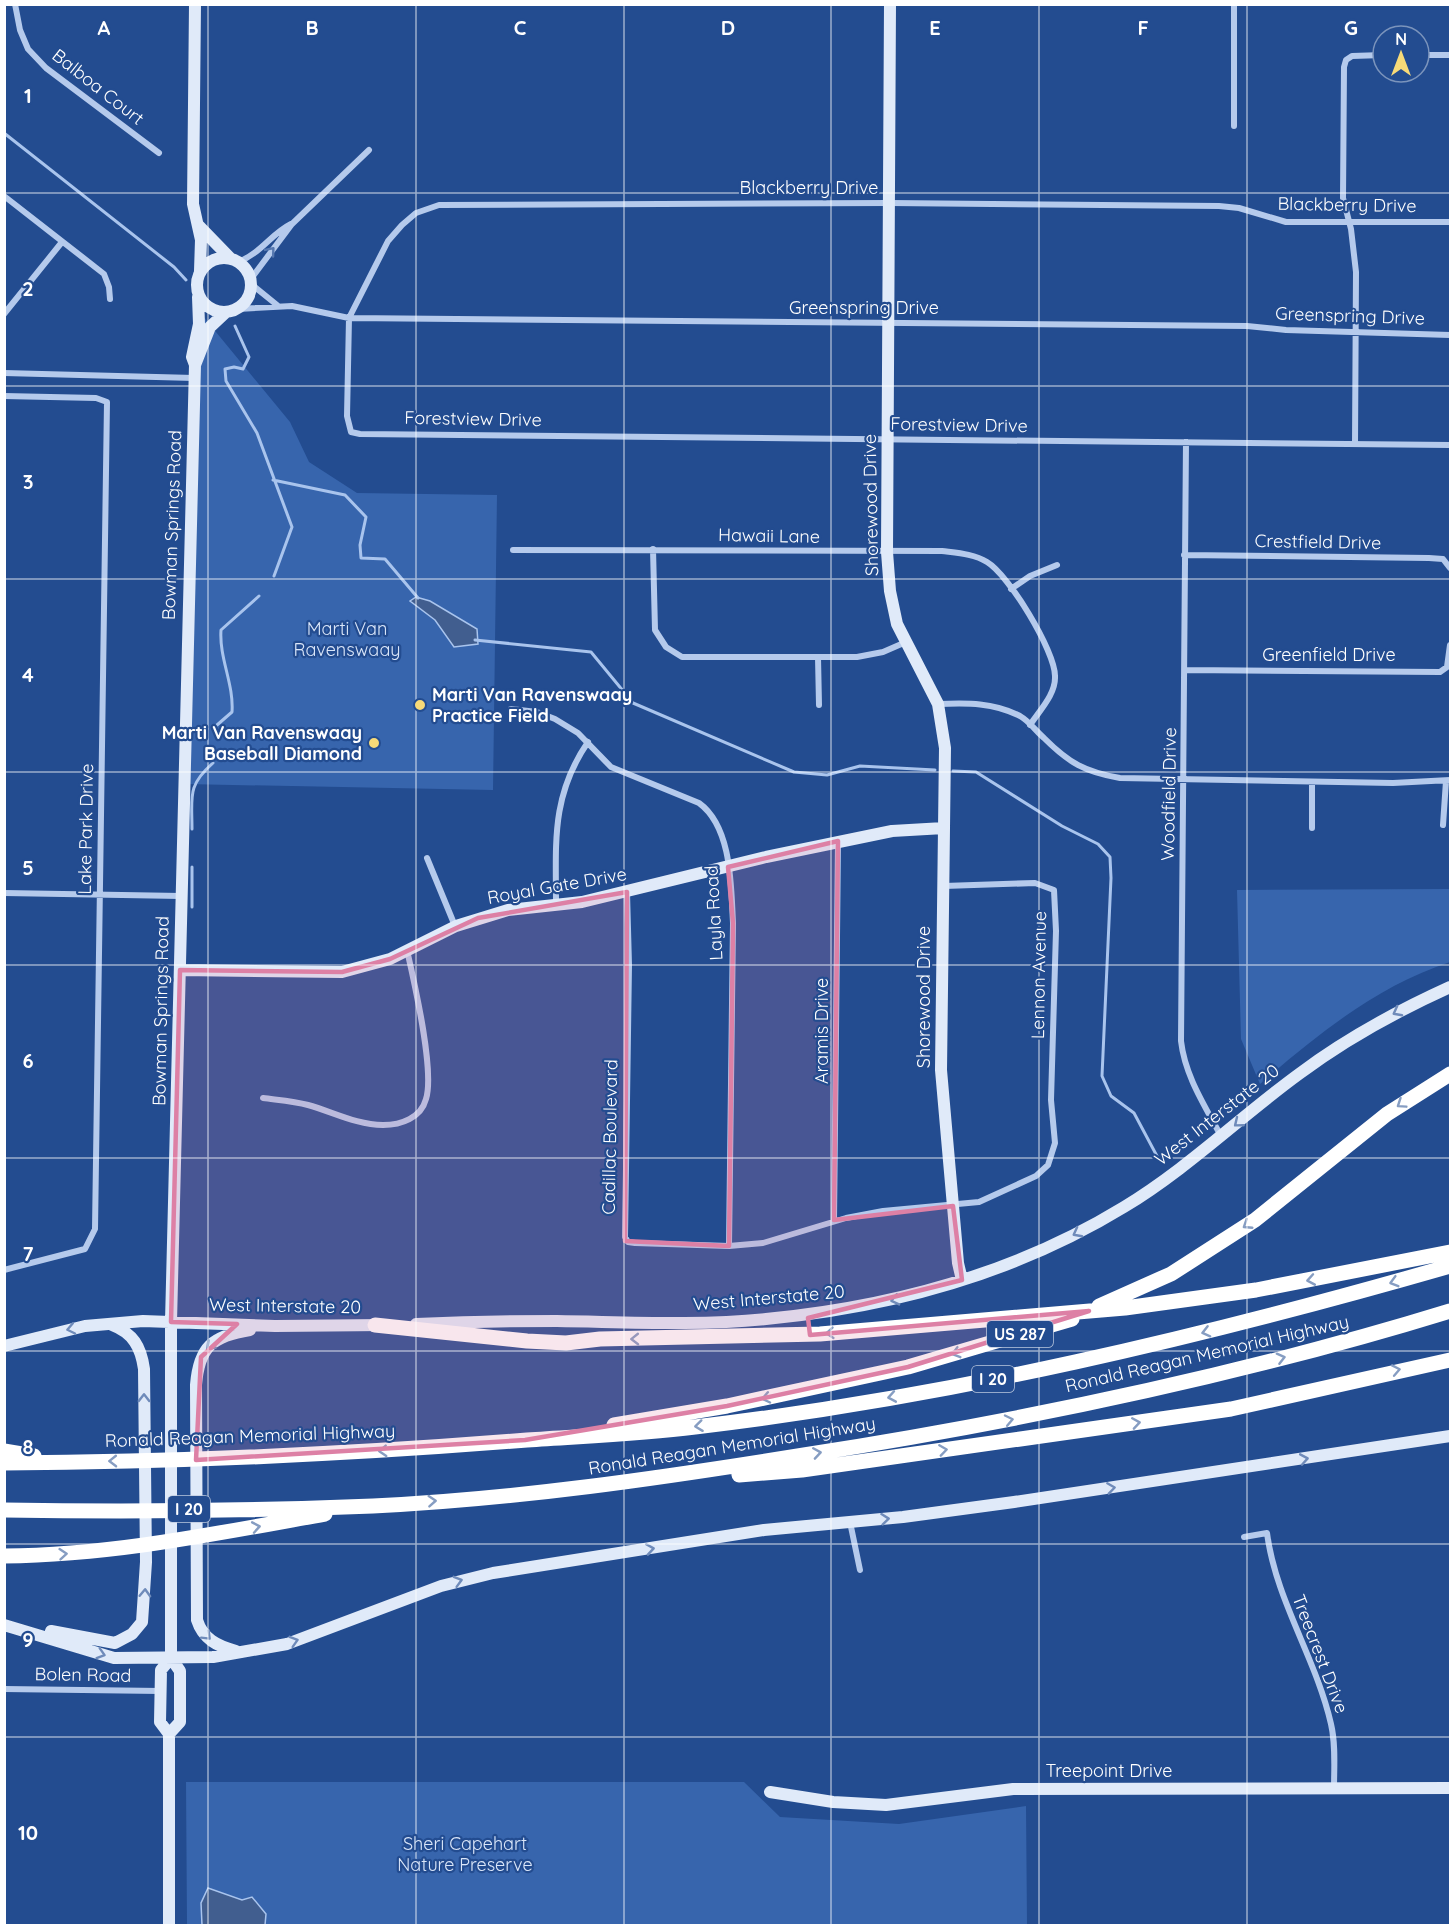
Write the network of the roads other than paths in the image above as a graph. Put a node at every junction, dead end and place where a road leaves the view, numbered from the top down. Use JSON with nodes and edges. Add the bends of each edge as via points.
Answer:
{"nodes":[{"id":1,"x":15,"y":4,"type":"edge"},
{"id":2,"x":195,"y":4,"type":"edge"},
{"id":3,"x":890,"y":4,"type":"edge"},
{"id":4,"x":1234,"y":4,"type":"edge"},
{"id":5,"x":1450,"y":55,"type":"edge"},
{"id":6,"x":1371,"y":56,"type":"edge"},
{"id":7,"x":1431,"y":56,"type":"edge"},
{"id":8,"x":1234,"y":126,"type":"dead end"},
{"id":9,"x":369,"y":150,"type":"dead end"},
{"id":10,"x":159,"y":153,"type":"dead end"},
{"id":11,"x":4,"y":196,"type":"edge"},
{"id":12,"x":890,"y":203,"type":"junction"},
{"id":13,"x":197,"y":222,"type":"junction"},
{"id":14,"x":1350,"y":222,"type":"junction"},
{"id":15,"x":1450,"y":222,"type":"edge"},
{"id":16,"x":292,"y":224,"type":"junction"},
{"id":17,"x":62,"y":242,"type":"junction"},
{"id":18,"x":234,"y":260,"type":"junction"},
{"id":19,"x":200,"y":272,"type":"junction"},
{"id":20,"x":251,"y":282,"type":"junction"},
{"id":21,"x":198,"y":297,"type":"junction"},
{"id":22,"x":110,"y":299,"type":"dead end"},
{"id":23,"x":278,"y":305,"type":"junction"},
{"id":24,"x":232,"y":310,"type":"junction"},
{"id":25,"x":4,"y":314,"type":"edge"},
{"id":26,"x":349,"y":318,"type":"junction"},
{"id":27,"x":889,"y":323,"type":"junction"},
{"id":28,"x":1357,"y":332,"type":"junction"},
{"id":29,"x":1450,"y":335,"type":"edge"},
{"id":30,"x":195,"y":372,"type":"junction"},
{"id":31,"x":4,"y":373,"type":"edge"},
{"id":32,"x":4,"y":396,"type":"edge"},
{"id":33,"x":360,"y":434,"type":"joint"},
{"id":34,"x":888,"y":439,"type":"junction"},
{"id":35,"x":1186,"y":442,"type":"junction"},
{"id":36,"x":1355,"y":444,"type":"junction"},
{"id":37,"x":1450,"y":445,"type":"edge"},
{"id":38,"x":653,"y":549,"type":"junction"},
{"id":39,"x":513,"y":550,"type":"dead end"},
{"id":40,"x":887,"y":552,"type":"junction"},
{"id":41,"x":1184,"y":555,"type":"junction"},
{"id":42,"x":1057,"y":565,"type":"dead end"},
{"id":43,"x":1450,"y":566,"type":"edge"},
{"id":44,"x":1011,"y":590,"type":"junction"},
{"id":45,"x":906,"y":642,"type":"junction"},
{"id":46,"x":1450,"y":645,"type":"edge"},
{"id":47,"x":818,"y":657,"type":"junction"},
{"id":48,"x":1185,"y":670,"type":"junction"},
{"id":49,"x":938,"y":704,"type":"junction"},
{"id":50,"x":819,"y":705,"type":"dead end"},
{"id":51,"x":511,"y":709,"type":"dead end"},
{"id":52,"x":1030,"y":725,"type":"junction"},
{"id":53,"x":588,"y":742,"type":"junction"},
{"id":54,"x":1184,"y":780,"type":"junction"},
{"id":55,"x":1448,"y":781,"type":"edge"},
{"id":56,"x":1312,"y":782,"type":"junction"},
{"id":57,"x":1443,"y":825,"type":"dead end"},
{"id":58,"x":944,"y":828,"type":"junction"},
{"id":59,"x":1312,"y":828,"type":"dead end"},
{"id":60,"x":838,"y":842,"type":"junction"},
{"id":61,"x":427,"y":858,"type":"dead end"},
{"id":62,"x":728,"y":867,"type":"junction"},
{"id":63,"x":943,"y":886,"type":"junction"},
{"id":64,"x":627,"y":892,"type":"junction"},
{"id":65,"x":4,"y":893,"type":"edge"},
{"id":66,"x":100,"y":895,"type":"junction"},
{"id":67,"x":181,"y":896,"type":"junction"},
{"id":68,"x":556,"y":904,"type":"junction"},
{"id":69,"x":456,"y":927,"type":"junction"},
{"id":70,"x":407,"y":949,"type":"junction"},
{"id":71,"x":180,"y":970,"type":"junction"},
{"id":72,"x":1450,"y":987,"type":"edge"},
{"id":73,"x":1450,"y":1064,"type":"edge"},
{"id":74,"x":1450,"y":1074,"type":"edge"},
{"id":75,"x":1426,"y":1087,"type":"junction"},
{"id":76,"x":263,"y":1098,"type":"dead end"},
{"id":77,"x":1221,"y":1136,"type":"junction"},
{"id":78,"x":1042,"y":1170,"type":"joint"},
{"id":79,"x":953,"y":1206,"type":"junction"},
{"id":80,"x":834,"y":1221,"type":"junction"},
{"id":81,"x":729,"y":1245,"type":"junction"},
{"id":82,"x":1450,"y":1252,"type":"edge"},
{"id":83,"x":1450,"y":1266,"type":"edge"},
{"id":84,"x":4,"y":1270,"type":"edge"},
{"id":85,"x":962,"y":1280,"type":"junction"},
{"id":86,"x":1450,"y":1311,"type":"edge"},
{"id":87,"x":171,"y":1322,"type":"junction"},
{"id":88,"x":108,"y":1324,"type":"junction"},
{"id":89,"x":375,"y":1325,"type":"junction"},
{"id":90,"x":275,"y":1326,"type":"junction"},
{"id":91,"x":4,"y":1346,"type":"edge"},
{"id":92,"x":1450,"y":1360,"type":"edge"},
{"id":93,"x":1450,"y":1436,"type":"edge"},
{"id":94,"x":525,"y":1440,"type":"junction"},
{"id":95,"x":4,"y":1451,"type":"edge"},
{"id":96,"x":75,"y":1462,"type":"junction"},
{"id":97,"x":4,"y":1463,"type":"edge"},
{"id":98,"x":635,"y":1482,"type":"junction"},
{"id":99,"x":373,"y":1506,"type":"junction"},
{"id":100,"x":4,"y":1510,"type":"edge"},
{"id":101,"x":850,"y":1522,"type":"junction"},
{"id":102,"x":1244,"y":1537,"type":"dead end"},
{"id":103,"x":4,"y":1556,"type":"edge"},
{"id":104,"x":860,"y":1570,"type":"dead end"},
{"id":105,"x":4,"y":1625,"type":"edge"},
{"id":106,"x":17,"y":1629,"type":"junction"},
{"id":107,"x":243,"y":1652,"type":"junction"},
{"id":108,"x":171,"y":1658,"type":"junction"},
{"id":109,"x":4,"y":1689,"type":"edge"},
{"id":110,"x":161,"y":1691,"type":"junction"},
{"id":111,"x":169,"y":1734,"type":"junction"},
{"id":112,"x":1334,"y":1788,"type":"junction"},
{"id":113,"x":1450,"y":1788,"type":"edge"},
{"id":114,"x":770,"y":1792,"type":"dead end"},
{"id":115,"x":169,"y":1926,"type":"edge"}],
"edges":[{"from":1,"to":10,"type":"street","name":"Balboa Court","via":[[28,49],[46,68]]},
{"from":2,"to":13,"type":"street","via":[[193,204]]},
{"from":3,"to":12,"type":"street","name":"Shorewood Drive"},
{"from":4,"to":8,"type":"street"},
{"from":5,"to":7,"type":"street"},
{"from":6,"to":14,"type":"street","via":[[1346,60],[1343,198]]},
{"from":9,"to":16,"type":"street"},
{"from":11,"to":17,"type":"street"},
{"from":12,"to":14,"type":"street","name":"Blackberry Drive","via":[[1220,206],[1286,222]]},
{"from":12,"to":26,"type":"street","name":"Blackberry Drive","via":[[439,205],[416,213],[388,241]]},
{"from":12,"to":27,"type":"street","name":"Shorewood Drive"},
{"from":13,"to":18,"type":"street","via":[[211,241]]},
{"from":13,"to":19,"type":"street","via":[[202,252]]},
{"from":14,"to":15,"type":"street","name":"Blackberry Drive"},
{"from":14,"to":28,"type":"street"},
{"from":16,"to":18,"type":"street","via":[[280,229],[256,254]]},
{"from":20,"to":16,"type":"street","one_way":true},
{"from":17,"to":22,"type":"street","via":[[104,274]]},
{"from":17,"to":25,"type":"street"},
{"from":18,"to":19,"type":"street","via":[[213,260]]},
{"from":18,"to":20,"type":"street","via":[[245,268]]},
{"from":19,"to":21,"type":"street"},
{"from":20,"to":23,"type":"street","name":"Greenspring Drive"},
{"from":20,"to":24,"type":"street","via":[[246,302]]},
{"from":21,"to":24,"type":"street","via":[[211,310]]},
{"from":21,"to":30,"type":"street","name":"Bowman Springs Road","via":[[199,324],[192,357]]},
{"from":23,"to":24,"type":"street","name":"Greenspring Drive"},
{"from":23,"to":26,"type":"street","name":"Greenspring Drive"},
{"from":24,"to":30,"type":"street","name":"Bowman Springs Road","via":[[210,327]]},
{"from":26,"to":27,"type":"street","name":"Greenspring Drive"},
{"from":26,"to":33,"type":"street","name":"Blackberry Drive","via":[[348,428]]},
{"from":27,"to":28,"type":"street","name":"Greenspring Drive","via":[[1247,326]]},
{"from":27,"to":34,"type":"street","name":"Shorewood Drive"},
{"from":28,"to":29,"type":"street","name":"Greenspring Drive"},
{"from":28,"to":36,"type":"street"},
{"from":30,"to":31,"type":"street"},
{"from":30,"to":67,"type":"street","name":"Bowman Springs Road"},
{"from":32,"to":66,"type":"street","name":"Lake Park Drive","via":[[96,398],[106,402]]},
{"from":33,"to":34,"type":"street","name":"Forestview Drive"},
{"from":34,"to":35,"type":"street","name":"Forestview Drive"},
{"from":34,"to":40,"type":"street","name":"Shorewood Drive"},
{"from":35,"to":36,"type":"street","name":"Forestview Drive"},
{"from":35,"to":41,"type":"street","name":"Woodfield Drive"},
{"from":36,"to":37,"type":"street","name":"Forestview Drive"},
{"from":38,"to":39,"type":"street","name":"Hawaii Lane"},
{"from":38,"to":40,"type":"street","name":"Hawaii Lane"},
{"from":38,"to":47,"type":"street","via":[[655,630],[666,646],[682,657]]},
{"from":40,"to":44,"type":"street","name":"Hawaii Lane","via":[[970,555],[988,562]]},
{"from":40,"to":45,"type":"street","name":"Shorewood Drive","via":[[890,591],[897,624]]},
{"from":41,"to":43,"type":"street","name":"Crestfield Drive","via":[[1429,558],[1443,559]]},
{"from":41,"to":48,"type":"street","name":"Woodfield Drive"},
{"from":42,"to":44,"type":"street","via":[[1030,576]]},
{"from":44,"to":52,"type":"street","name":"Hawaii Lane","via":[[1048,648],[1055,676],[1052,693]]},
{"from":45,"to":47,"type":"street","via":[[857,657]]},
{"from":45,"to":49,"type":"street","name":"Shorewood Drive"},
{"from":46,"to":48,"type":"street","name":"Greenfield Drive","via":[[1447,667],[1440,672]]},
{"from":47,"to":50,"type":"street"},
{"from":48,"to":54,"type":"street","name":"Woodfield Drive"},
{"from":49,"to":52,"type":"street","via":[[979,703],[1001,708]]},
{"from":49,"to":58,"type":"street","name":"Shorewood Drive","via":[[945,748]]},
{"from":51,"to":53,"type":"street","name":"Layla Road","via":[[555,719]]},
{"from":52,"to":54,"type":"street","via":[[1064,758],[1096,774]]},
{"from":53,"to":62,"type":"street","name":"Layla Road","via":[[611,767],[695,801],[710,811]]},
{"from":53,"to":68,"type":"street","via":[[576,760],[559,803]]},
{"from":54,"to":56,"type":"street"},
{"from":54,"to":77,"type":"street","name":"Woodfield Drive","via":[[1181,1041],[1191,1080]]},
{"from":55,"to":56,"type":"street"},
{"from":55,"to":57,"type":"street"},
{"from":56,"to":59,"type":"street"},
{"from":58,"to":60,"type":"street","name":"Royal Gate Drive","via":[[892,831]]},
{"from":58,"to":63,"type":"street","name":"Shorewood Drive"},
{"from":60,"to":62,"type":"street","name":"Royal Gate Drive"},
{"from":60,"to":80,"type":"street","name":"Aramis Drive"},
{"from":61,"to":69,"type":"street"},
{"from":62,"to":64,"type":"street","name":"Royal Gate Drive"},
{"from":62,"to":81,"type":"street","name":"Layla Road","via":[[733,923]]},
{"from":63,"to":78,"type":"street","name":"Lennon Avenue","via":[[1035,883],[1054,890],[1051,1100],[1055,1143],[1048,1165]]},
{"from":63,"to":79,"type":"street","name":"Shorewood Drive","via":[[941,1070]]},
{"from":64,"to":68,"type":"street","name":"Royal Gate Drive"},
{"from":64,"to":81,"type":"street","name":"Cadillac Boulevard","via":[[625,1237],[635,1243]]},
{"from":65,"to":66,"type":"street"},
{"from":66,"to":67,"type":"street"},
{"from":66,"to":84,"type":"street","name":"Lake Park Drive","via":[[95,1229],[81,1251]]},
{"from":67,"to":71,"type":"street","name":"Bowman Springs Road"},
{"from":68,"to":69,"type":"street","name":"Royal Gate Drive","via":[[508,910]]},
{"from":69,"to":70,"type":"street","name":"Royal Gate Drive"},
{"from":70,"to":71,"type":"street","name":"Royal Gate Drive","via":[[390,959],[342,972]]},
{"from":70,"to":76,"type":"street","via":[[429,1074],[426,1101],[420,1110],[405,1122],[383,1125]]},
{"from":71,"to":87,"type":"street","name":"Bowman Springs Road"},
{"from":72,"to":77,"type":"street","name":"West Interstate 20","one_way":true,"via":[[1352,1036]]},
{"from":73,"to":75,"type":"highway","via":[[1436,1072]]},
{"from":74,"to":75,"type":"highway","number":"US 287"},
{"from":75,"to":94,"type":"highway","number":"US 287","one_way":true,"via":[[1255,1220],[1171,1274],[1069,1320],[908,1367],[727,1406]]},
{"from":77,"to":85,"type":"street","name":"West Interstate 20","one_way":true,"via":[[1175,1173],[1081,1231],[1039,1252]]},
{"from":78,"to":79,"type":"street","name":"Cadillac Boulevard","via":[[979,1202]]},
{"from":79,"to":80,"type":"street","name":"Cadillac Boulevard","via":[[884,1211]]},
{"from":79,"to":85,"type":"street","name":"Shorewood Drive"},
{"from":80,"to":81,"type":"street","name":"Cadillac Boulevard","via":[[762,1243]]},
{"from":82,"to":89,"type":"highway","one_way":true,"via":[[1256,1290],[1125,1308],[820,1334],[566,1343]]},
{"from":83,"to":94,"type":"highway","name":"Ronald Reagan Memorial Highway","number":"I 20","one_way":true,"via":[[1236,1325],[960,1386],[693,1427]]},
{"from":85,"to":89,"type":"street","name":"West Interstate 20","one_way":true,"via":[[857,1308],[765,1320]]},
{"from":98,"to":86,"type":"highway","name":"Ronald Reagan Memorial Highway","number":"I 20","one_way":true,"via":[[904,1439],[1090,1403],[1292,1356]]},
{"from":87,"to":88,"type":"street","name":"West Interstate 20"},
{"from":87,"to":90,"type":"street","name":"West Interstate 20"},
{"from":87,"to":108,"type":"street","name":"Bowman Springs Road"},
{"from":88,"to":91,"type":"street","name":"West Interstate 20","one_way":true,"via":[[45,1334]]},
{"from":106,"to":88,"type":"street","one_way":true,"via":[[115,1643],[142,1623],[146,1562],[144,1369],[135,1340]]},
{"from":89,"to":90,"type":"street","name":"West Interstate 20"},
{"from":90,"to":107,"type":"street","one_way":true,"via":[[220,1338],[208,1346],[198,1370],[195,1610],[200,1629],[216,1645]]},
{"from":98,"to":92,"type":"highway","one_way":true,"via":[[802,1470],[1131,1424],[1231,1408]]},
{"from":101,"to":93,"type":"street","one_way":true,"via":[[1014,1502]]},
{"from":94,"to":96,"type":"highway","name":"Ronald Reagan Memorial Highway","number":"I 20","one_way":true,"via":[[291,1456]]},
{"from":95,"to":96,"type":"highway"},
{"from":96,"to":97,"type":"highway","name":"Ronald Reagan Memorial Highway","number":"I 20"},
{"from":99,"to":98,"type":"highway","name":"Ronald Reagan Memorial Highway","number":"I 20","one_way":true},
{"from":99,"to":100,"type":"highway","name":"Ronald Reagan Memorial Highway","number":"I 20"},
{"from":103,"to":99,"type":"highway","one_way":true,"via":[[46,1556],[143,1546]]},
{"from":101,"to":104,"type":"street"},
{"from":107,"to":101,"type":"street","one_way":true,"via":[[305,1638],[470,1577],[764,1530]]},
{"from":102,"to":112,"type":"street","name":"Treecrest Drive","via":[[1267,1533],[1274,1574],[1328,1711],[1333,1735]]},
{"from":105,"to":106,"type":"street"},
{"from":106,"to":108,"type":"street","one_way":true,"via":[[114,1658]]},
{"from":107,"to":108,"type":"street"},
{"from":108,"to":110,"type":"street","via":[[161,1670]]},
{"from":108,"to":111,"type":"street","via":[[180,1671],[180,1722]]},
{"from":109,"to":110,"type":"street","name":"Bolen Road"},
{"from":110,"to":111,"type":"street","via":[[160,1722]]},
{"from":111,"to":115,"type":"street"},
{"from":112,"to":113,"type":"street","name":"Treepoint Drive"},
{"from":112,"to":114,"type":"street","name":"Treepoint Drive","via":[[1013,1789],[886,1805]]}]}
